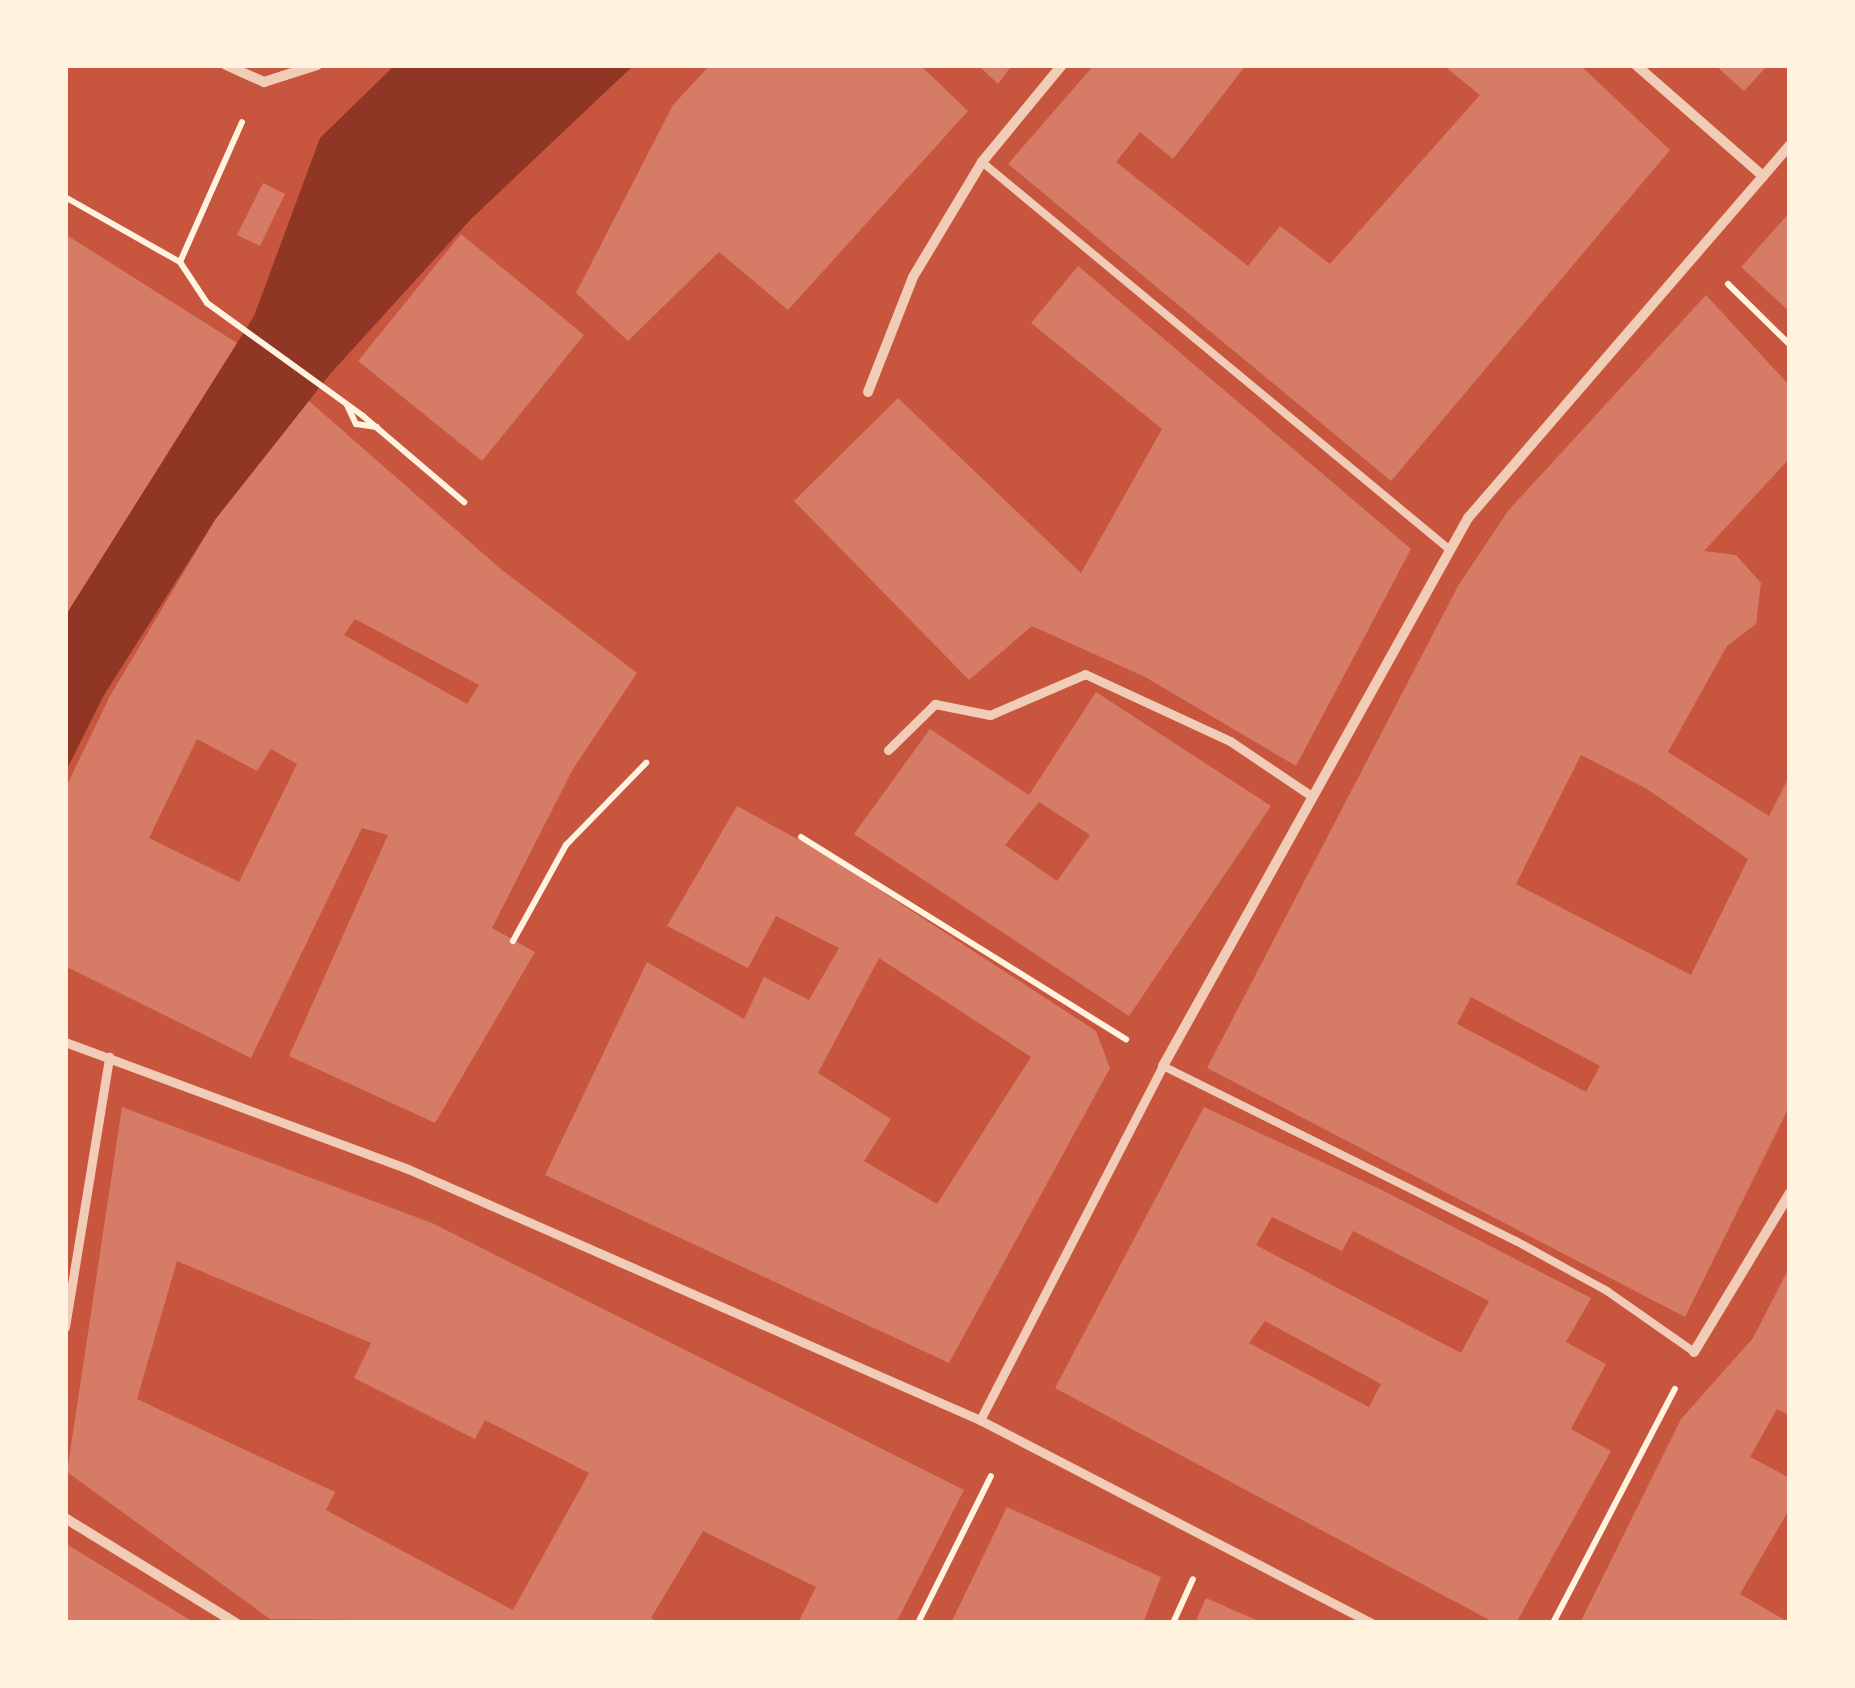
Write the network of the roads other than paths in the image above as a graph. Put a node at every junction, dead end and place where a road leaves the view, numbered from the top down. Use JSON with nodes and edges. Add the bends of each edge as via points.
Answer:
{"nodes":[{"id":1,"x":226,"y":65,"type":"edge"},
{"id":2,"x":317,"y":65,"type":"edge"},
{"id":3,"x":1062,"y":65,"type":"edge"},
{"id":4,"x":1636,"y":65,"type":"edge"},
{"id":5,"x":1790,"y":145,"type":"edge"},
{"id":6,"x":982,"y":162,"type":"junction"},
{"id":7,"x":1763,"y":176,"type":"junction"},
{"id":8,"x":868,"y":392,"type":"dead end"},
{"id":9,"x":1450,"y":550,"type":"junction"},
{"id":10,"x":888,"y":750,"type":"dead end"},
{"id":11,"x":1310,"y":794,"type":"junction"},
{"id":12,"x":65,"y":1042,"type":"edge"},
{"id":13,"x":109,"y":1057,"type":"junction"},
{"id":14,"x":1163,"y":1066,"type":"junction"},
{"id":15,"x":1790,"y":1193,"type":"edge"},
{"id":16,"x":65,"y":1326,"type":"edge"},
{"id":17,"x":1694,"y":1352,"type":"joint"},
{"id":18,"x":980,"y":1420,"type":"junction"},
{"id":19,"x":65,"y":1518,"type":"edge"},
{"id":20,"x":236,"y":1623,"type":"edge"},
{"id":21,"x":1372,"y":1623,"type":"edge"}],
"edges":[{"from":1,"to":2,"type":"street","via":[[264,82]]},
{"from":3,"to":6,"type":"street"},
{"from":4,"to":7,"type":"street"},
{"from":5,"to":7,"type":"street"},
{"from":6,"to":8,"type":"street","via":[[912,277]]},
{"from":6,"to":9,"type":"lane"},
{"from":7,"to":9,"type":"street","via":[[1468,518]]},
{"from":9,"to":11,"type":"street"},
{"from":10,"to":11,"type":"street","via":[[936,704],[990,714],[1085,674],[1230,741]]},
{"from":11,"to":14,"type":"street"},
{"from":12,"to":13,"type":"street"},
{"from":13,"to":16,"type":"street"},
{"from":13,"to":18,"type":"street","via":[[408,1169]]},
{"from":14,"to":17,"type":"lane","via":[[1516,1241],[1607,1291]]},
{"from":14,"to":18,"type":"street"},
{"from":15,"to":17,"type":"street"},
{"from":18,"to":21,"type":"street"},
{"from":19,"to":20,"type":"street"}]}
